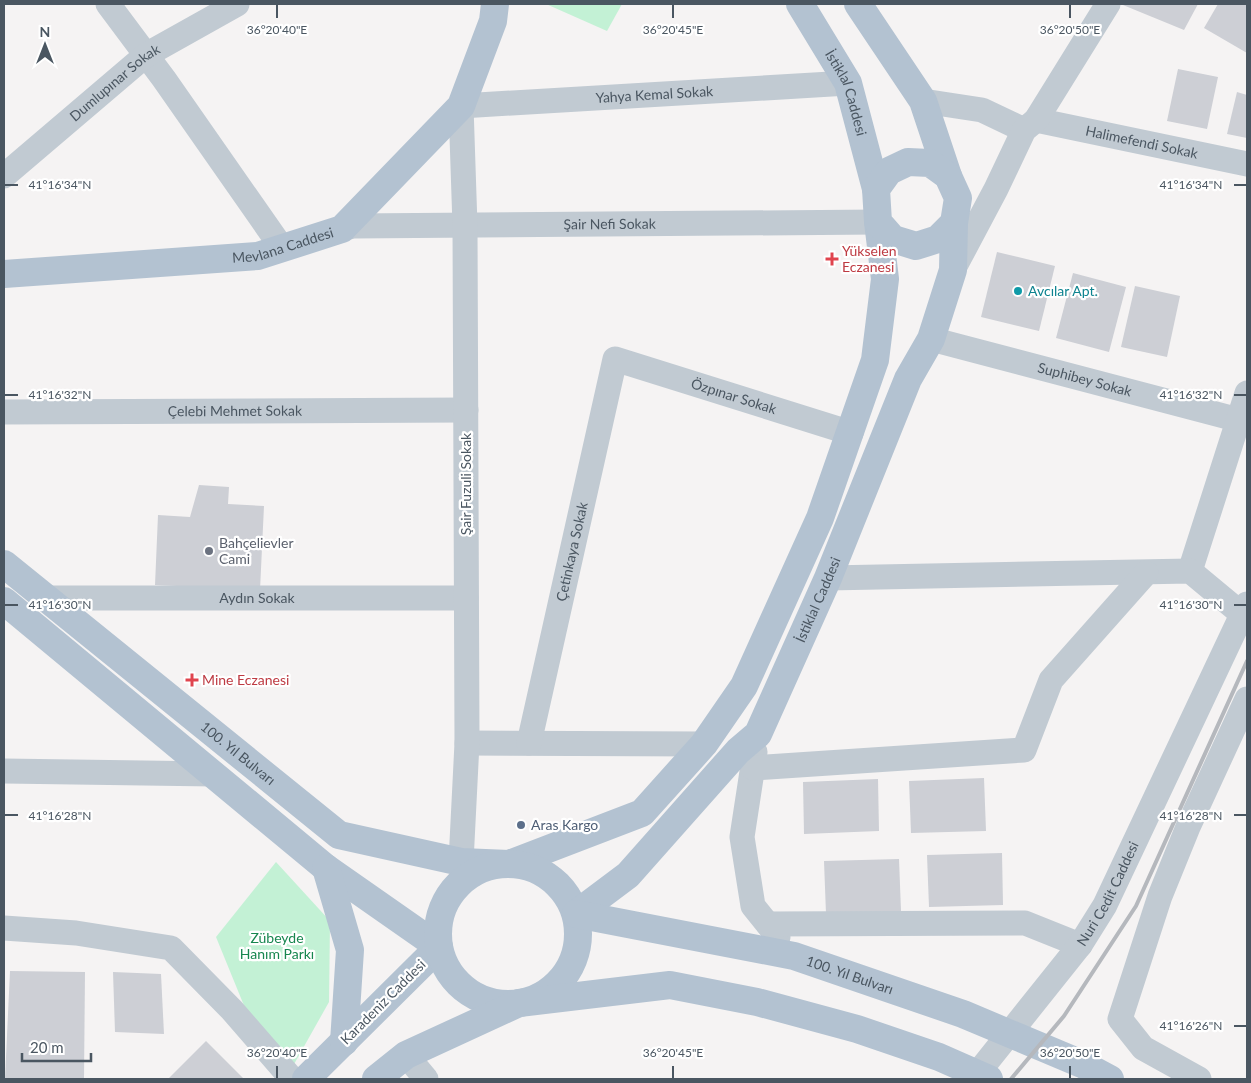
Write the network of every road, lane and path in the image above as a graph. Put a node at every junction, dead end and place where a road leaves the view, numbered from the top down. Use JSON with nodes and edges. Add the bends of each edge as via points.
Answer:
{"nodes":[{"id":1,"x":108,"y":4,"type":"edge"},
{"id":2,"x":237,"y":4,"type":"edge"},
{"id":3,"x":800,"y":4,"type":"edge"},
{"id":4,"x":858,"y":4,"type":"edge"},
{"id":5,"x":1108,"y":4,"type":"edge"},
{"id":6,"x":489,"y":9,"type":"edge"},
{"id":7,"x":146,"y":55,"type":"junction"},
{"id":8,"x":848,"y":83,"type":"junction"},
{"id":9,"x":924,"y":101,"type":"junction"},
{"id":10,"x":461,"y":106,"type":"junction"},
{"id":11,"x":1030,"y":125,"type":"junction"},
{"id":12,"x":1247,"y":164,"type":"edge"},
{"id":13,"x":4,"y":176,"type":"edge"},
{"id":14,"x":948,"y":176,"type":"junction"},
{"id":15,"x":876,"y":189,"type":"junction"},
{"id":16,"x":878,"y":222,"type":"junction"},
{"id":17,"x":954,"y":223,"type":"junction"},
{"id":18,"x":465,"y":226,"type":"junction"},
{"id":19,"x":342,"y":229,"type":"junction"},
{"id":20,"x":282,"y":248,"type":"junction"},
{"id":21,"x":953,"y":270,"type":"junction"},
{"id":22,"x":4,"y":274,"type":"edge"},
{"id":23,"x":931,"y":339,"type":"junction"},
{"id":24,"x":615,"y":359,"type":"joint"},
{"id":25,"x":1247,"y":393,"type":"edge"},
{"id":26,"x":466,"y":410,"type":"junction"},
{"id":27,"x":4,"y":412,"type":"edge"},
{"id":28,"x":1239,"y":420,"type":"junction"},
{"id":29,"x":852,"y":432,"type":"junction"},
{"id":30,"x":4,"y":564,"type":"edge"},
{"id":31,"x":1190,"y":572,"type":"junction"},
{"id":32,"x":1146,"y":573,"type":"junction"},
{"id":33,"x":828,"y":578,"type":"junction"},
{"id":34,"x":47,"y":598,"type":"junction"},
{"id":35,"x":466,"y":598,"type":"junction"},
{"id":36,"x":4,"y":601,"type":"edge"},
{"id":37,"x":1245,"y":610,"type":"edge"},
{"id":38,"x":1247,"y":700,"type":"edge"},
{"id":39,"x":758,"y":734,"type":"junction"},
{"id":40,"x":467,"y":743,"type":"junction"},
{"id":41,"x":529,"y":743,"type":"junction"},
{"id":42,"x":704,"y":744,"type":"junction"},
{"id":43,"x":753,"y":768,"type":"junction"},
{"id":44,"x":4,"y":771,"type":"edge"},
{"id":45,"x":214,"y":774,"type":"junction"},
{"id":46,"x":461,"y":862,"type":"junction"},
{"id":47,"x":509,"y":864,"type":"junction"},
{"id":48,"x":326,"y":868,"type":"junction"},
{"id":49,"x":576,"y":914,"type":"junction"},
{"id":50,"x":768,"y":924,"type":"junction"},
{"id":51,"x":4,"y":928,"type":"edge"},
{"id":52,"x":1080,"y":945,"type":"junction"},
{"id":53,"x":439,"y":947,"type":"junction"},
{"id":54,"x":794,"y":956,"type":"junction"},
{"id":55,"x":518,"y":1003,"type":"junction"},
{"id":56,"x":344,"y":1042,"type":"junction"},
{"id":57,"x":406,"y":1055,"type":"junction"},
{"id":58,"x":292,"y":1079,"type":"edge"},
{"id":59,"x":306,"y":1079,"type":"edge"},
{"id":60,"x":376,"y":1079,"type":"edge"},
{"id":61,"x":426,"y":1079,"type":"edge"},
{"id":62,"x":972,"y":1079,"type":"edge"},
{"id":63,"x":989,"y":1079,"type":"edge"},
{"id":64,"x":1110,"y":1079,"type":"edge"},
{"id":65,"x":1199,"y":1079,"type":"edge"}],
"edges":[{"from":1,"to":7,"type":"street"},
{"from":2,"to":7,"type":"street","name":"Dumlupınar Sokak"},
{"from":3,"to":8,"type":"main road","name":"İstiklal Caddesi"},
{"from":4,"to":9,"type":"main road"},
{"from":5,"to":11,"type":"street"},
{"from":6,"to":10,"type":"main road","name":"Mevlana Caddesi"},
{"from":7,"to":13,"type":"street","name":"Dumlupınar Sokak"},
{"from":7,"to":20,"type":"street"},
{"from":8,"to":10,"type":"street","name":"Yahya Kemal Sokak"},
{"from":8,"to":15,"type":"main road","name":"İstiklal Caddesi"},
{"from":9,"to":11,"type":"street","name":"Halimefendi Sokak","via":[[982,110]]},
{"from":9,"to":14,"type":"main road"},
{"from":10,"to":18,"type":"street","name":"Şair Fuzuli Sokak"},
{"from":10,"to":19,"type":"main road","name":"Mevlana Caddesi"},
{"from":11,"to":12,"type":"street","name":"Halimefendi Sokak"},
{"from":11,"to":21,"type":"street"},
{"from":14,"to":15,"type":"main road","via":[[930,163],[908,162],[889,171]]},
{"from":14,"to":17,"type":"main road","via":[[958,198]]},
{"from":15,"to":16,"type":"main road"},
{"from":16,"to":17,"type":"main road","via":[[894,240],[916,246],[938,240]]},
{"from":16,"to":18,"type":"street","name":"Şair Nefi Sokak"},
{"from":16,"to":29,"type":"main road","via":[[885,279],[876,360]]},
{"from":17,"to":21,"type":"main road","name":"İstiklal Caddesi"},
{"from":18,"to":19,"type":"street","name":"Şair Nefi Sokak","via":[[354,226]]},
{"from":18,"to":26,"type":"street","name":"Şair Fuzuli Sokak"},
{"from":19,"to":20,"type":"main road","name":"Mevlana Caddesi"},
{"from":20,"to":22,"type":"main road","name":"Mevlana Caddesi","via":[[258,256]]},
{"from":21,"to":23,"type":"main road","name":"İstiklal Caddesi"},
{"from":23,"to":28,"type":"street","name":"Suphibey Sokak"},
{"from":23,"to":33,"type":"main road","name":"İstiklal Caddesi","via":[[908,379]]},
{"from":24,"to":29,"type":"street","name":"Özpınar Sokak"},
{"from":24,"to":41,"type":"street","name":"Çetinkaya Sokak"},
{"from":25,"to":28,"type":"street"},
{"from":26,"to":27,"type":"street","name":"Çelebi Mehmet Sokak"},
{"from":26,"to":35,"type":"street","name":"Şair Fuzuli Sokak"},
{"from":28,"to":31,"type":"street"},
{"from":29,"to":42,"type":"main road","via":[[820,518],[744,686]]},
{"from":30,"to":34,"type":"main road","name":"100. Yıl Bulvarı"},
{"from":31,"to":32,"type":"street"},
{"from":31,"to":37,"type":"street"},
{"from":32,"to":33,"type":"street"},
{"from":32,"to":43,"type":"street","via":[[1051,680],[1024,750]]},
{"from":33,"to":39,"type":"main road","name":"İstiklal Caddesi"},
{"from":34,"to":35,"type":"street","name":"Aydın Sokak"},
{"from":34,"to":46,"type":"main road","name":"100. Yıl Bulvarı","via":[[339,835]]},
{"from":35,"to":40,"type":"street","name":"Şair Fuzuli Sokak"},
{"from":36,"to":45,"type":"main road"},
{"from":37,"to":52,"type":"street","name":"Nuri Cedit Caddesi","via":[[1127,861]]},
{"from":38,"to":65,"type":"street","via":[[1160,896],[1120,1019],[1143,1048]]},
{"from":39,"to":43,"type":"street"},
{"from":39,"to":49,"type":"main road","name":"İstiklal Caddesi","via":[[738,751],[628,875]]},
{"from":40,"to":41,"type":"street"},
{"from":40,"to":46,"type":"street","name":"Şair Fuzuli Sokak"},
{"from":41,"to":42,"type":"street"},
{"from":42,"to":47,"type":"main road","via":[[642,813]]},
{"from":43,"to":50,"type":"street","via":[[742,837],[753,906]]},
{"from":44,"to":45,"type":"street"},
{"from":45,"to":48,"type":"main road"},
{"from":46,"to":47,"type":"main road","name":"100. Yıl Bulvarı"},
{"from":47,"to":49,"type":"main road","via":[[531,867],[550,878],[566,894]]},
{"from":47,"to":53,"type":"main road","via":[[488,866],[469,875],[454,889],[443,906],[438,926]]},
{"from":48,"to":53,"type":"main road"},
{"from":48,"to":56,"type":"main road","via":[[350,950]]},
{"from":49,"to":54,"type":"main road","name":"100. Yıl Bulvarı"},
{"from":49,"to":55,"type":"main road","via":[[578,938],[573,961],[560,981],[541,995]]},
{"from":50,"to":52,"type":"street","via":[[1025,924]]},
{"from":50,"to":54,"type":"street"},
{"from":51,"to":58,"type":"street","via":[[76,933],[171,948],[232,1010]]},
{"from":52,"to":62,"type":"street","name":"Nuri Cedit Caddesi"},
{"from":53,"to":55,"type":"main road","via":[[446,967],[459,984],[497,1003]]},
{"from":53,"to":56,"type":"main road","name":"Karadeniz Caddesi"},
{"from":54,"to":64,"type":"main road","name":"100. Yıl Bulvarı","via":[[963,1014]]},
{"from":55,"to":57,"type":"main road"},
{"from":55,"to":63,"type":"main road","via":[[670,985],[757,1002],[857,1029],[939,1057]]},
{"from":56,"to":59,"type":"main road","name":"Karadeniz Caddesi"},
{"from":57,"to":60,"type":"main road"},
{"from":57,"to":61,"type":"street"}]}
